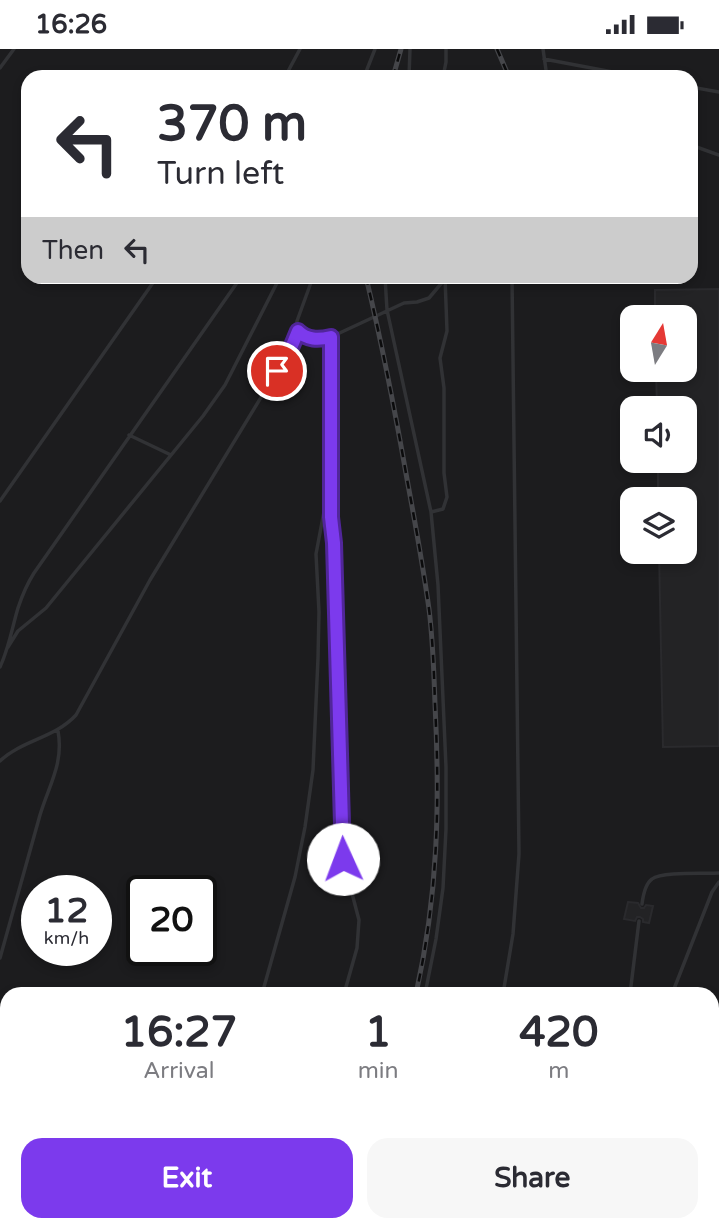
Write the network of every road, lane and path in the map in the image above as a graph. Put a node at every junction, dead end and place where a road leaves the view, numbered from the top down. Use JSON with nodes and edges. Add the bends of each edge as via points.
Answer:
{"nodes":[{"id":1,"x":14,"y":49,"type":"edge"},
{"id":2,"x":300,"y":49,"type":"edge"},
{"id":3,"x":375,"y":49,"type":"edge"},
{"id":4,"x":410,"y":49,"type":"edge"},
{"id":5,"x":446,"y":49,"type":"edge"},
{"id":6,"x":543,"y":49,"type":"edge"},
{"id":7,"x":544,"y":59,"type":"junction"},
{"id":8,"x":0,"y":68,"type":"edge"},
{"id":9,"x":289,"y":70,"type":"edge"},
{"id":10,"x":366,"y":70,"type":"edge"},
{"id":11,"x":409,"y":70,"type":"edge"},
{"id":12,"x":444,"y":70,"type":"edge"},
{"id":13,"x":546,"y":70,"type":"edge"},
{"id":14,"x":602,"y":70,"type":"edge"},
{"id":15,"x":698,"y":88,"type":"edge"},
{"id":16,"x":719,"y":92,"type":"edge"},
{"id":17,"x":698,"y":148,"type":"edge"},
{"id":18,"x":719,"y":155,"type":"edge"},
{"id":19,"x":152,"y":284,"type":"edge"},
{"id":20,"x":236,"y":284,"type":"edge"},
{"id":21,"x":276,"y":284,"type":"edge"},
{"id":22,"x":310,"y":284,"type":"edge"},
{"id":23,"x":385,"y":284,"type":"edge"},
{"id":24,"x":440,"y":284,"type":"edge"},
{"id":25,"x":446,"y":284,"type":"edge"},
{"id":26,"x":512,"y":284,"type":"edge"},
{"id":27,"x":387,"y":310,"type":"junction"},
{"id":28,"x":298,"y":331,"type":"junction"},
{"id":29,"x":331,"y":337,"type":"junction"},
{"id":30,"x":129,"y":435,"type":"junction"},
{"id":31,"x":171,"y":455,"type":"junction"},
{"id":32,"x":331,"y":476,"type":"junction"},
{"id":33,"x":0,"y":501,"type":"edge"},
{"id":34,"x":431,"y":512,"type":"junction"},
{"id":35,"x":8,"y":647,"type":"junction"},
{"id":36,"x":0,"y":667,"type":"edge"},
{"id":37,"x":58,"y":730,"type":"junction"},
{"id":38,"x":0,"y":761,"type":"edge"},
{"id":39,"x":719,"y":873,"type":"edge"},
{"id":40,"x":719,"y":882,"type":"edge"},
{"id":41,"x":642,"y":904,"type":"dead end"},
{"id":42,"x":639,"y":921,"type":"dead end"},
{"id":43,"x":0,"y":958,"type":"edge"},
{"id":44,"x":264,"y":987,"type":"edge"},
{"id":45,"x":346,"y":987,"type":"edge"},
{"id":46,"x":426,"y":987,"type":"edge"},
{"id":47,"x":504,"y":987,"type":"edge"},
{"id":48,"x":630,"y":987,"type":"edge"},
{"id":49,"x":675,"y":987,"type":"edge"}],
"edges":[{"from":1,"to":8,"type":"lane"},
{"from":2,"to":9,"type":"lane"},
{"from":3,"to":10,"type":"lane"},
{"from":4,"to":11,"type":"lane"},
{"from":5,"to":12,"type":"lane"},
{"from":6,"to":7,"type":"lane"},
{"from":7,"to":13,"type":"lane"},
{"from":7,"to":14,"type":"lane"},
{"from":15,"to":16,"type":"lane"},
{"from":17,"to":18,"type":"lane"},
{"from":19,"to":33,"type":"lane"},
{"from":20,"to":30,"type":"lane"},
{"from":21,"to":31,"type":"lane","via":[[225,384]]},
{"from":22,"to":28,"type":"lane","via":[[297,321]]},
{"from":23,"to":27,"type":"lane"},
{"from":24,"to":27,"type":"lane","via":[[429,298]]},
{"from":25,"to":34,"type":"lane","via":[[447,331],[440,364],[447,497],[443,509]]},
{"from":26,"to":47,"type":"lane","via":[[519,854]]},
{"from":27,"to":29,"type":"lane"},
{"from":27,"to":34,"type":"lane"},
{"from":28,"to":29,"type":"lane","via":[[314,339]]},
{"from":28,"to":37,"type":"lane","via":[[150,580],[76,715]]},
{"from":29,"to":32,"type":"lane"},
{"from":30,"to":31,"type":"lane"},
{"from":30,"to":35,"type":"lane","via":[[25,589]]},
{"from":31,"to":35,"type":"lane","via":[[46,608],[18,631]]},
{"from":32,"to":44,"type":"lane","via":[[316,554],[319,612],[313,770],[295,877]]},
{"from":32,"to":45,"type":"lane","via":[[343,859],[359,920]]},
{"from":34,"to":46,"type":"lane","via":[[440,611],[446,816],[443,888]]},
{"from":35,"to":36,"type":"lane"},
{"from":37,"to":38,"type":"lane"},
{"from":37,"to":43,"type":"lane","via":[[59,763]]},
{"from":39,"to":41,"type":"lane","via":[[651,879]]},
{"from":40,"to":49,"type":"lane"},
{"from":42,"to":48,"type":"lane"}]}
